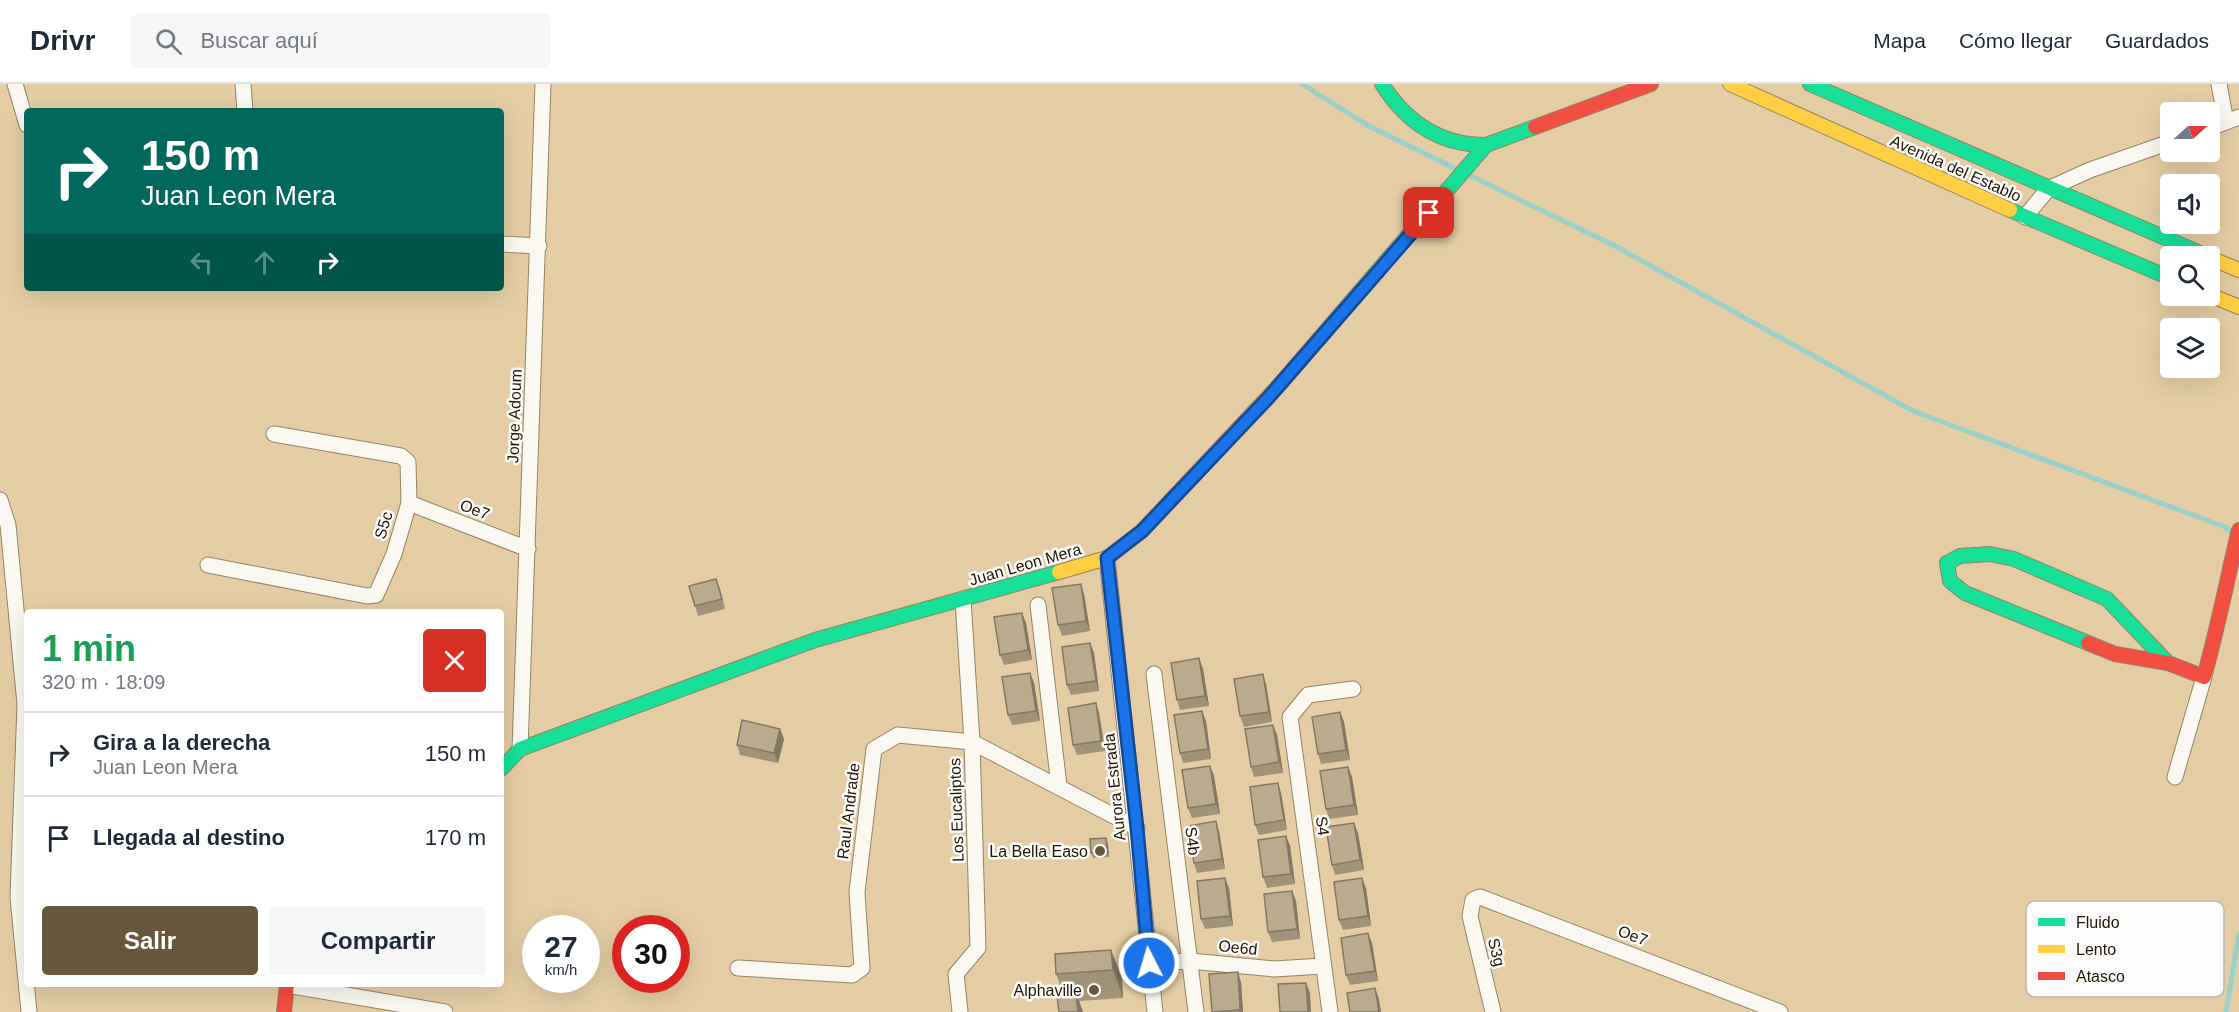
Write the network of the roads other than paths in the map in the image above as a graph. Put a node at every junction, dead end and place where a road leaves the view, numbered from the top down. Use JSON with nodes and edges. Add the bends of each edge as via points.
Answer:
{"nodes":[{"id":1,"x":15,"y":84,"type":"edge"},
{"id":2,"x":243,"y":84,"type":"edge"},
{"id":3,"x":543,"y":84,"type":"edge"},
{"id":4,"x":1382,"y":84,"type":"edge"},
{"id":5,"x":1651,"y":84,"type":"edge"},
{"id":6,"x":1730,"y":84,"type":"edge"},
{"id":7,"x":1810,"y":84,"type":"edge"},
{"id":8,"x":2219,"y":84,"type":"edge"},
{"id":9,"x":245,"y":108,"type":"edge"},
{"id":10,"x":2239,"y":113,"type":"edge"},
{"id":11,"x":24,"y":115,"type":"edge"},
{"id":12,"x":2232,"y":120,"type":"edge"},
{"id":13,"x":1486,"y":145,"type":"junction"},
{"id":14,"x":2160,"y":146,"type":"edge"},
{"id":15,"x":2048,"y":189,"type":"junction"},
{"id":16,"x":2025,"y":217,"type":"junction"},
{"id":17,"x":504,"y":244,"type":"edge"},
{"id":18,"x":538,"y":246,"type":"junction"},
{"id":19,"x":2182,"y":246,"type":"edge"},
{"id":20,"x":2220,"y":262,"type":"edge"},
{"id":21,"x":2239,"y":270,"type":"edge"},
{"id":22,"x":2160,"y":274,"type":"edge"},
{"id":23,"x":2220,"y":299,"type":"edge"},
{"id":24,"x":2239,"y":307,"type":"edge"},
{"id":25,"x":274,"y":434,"type":"dead end"},
{"id":26,"x":0,"y":500,"type":"edge"},
{"id":27,"x":409,"y":502,"type":"junction"},
{"id":28,"x":2239,"y":530,"type":"edge"},
{"id":29,"x":528,"y":549,"type":"junction"},
{"id":30,"x":1107,"y":558,"type":"junction"},
{"id":31,"x":208,"y":565,"type":"dead end"},
{"id":32,"x":963,"y":599,"type":"junction"},
{"id":33,"x":1038,"y":605,"type":"dead end"},
{"id":34,"x":2168,"y":663,"type":"junction"},
{"id":35,"x":1154,"y":674,"type":"dead end"},
{"id":36,"x":2204,"y":677,"type":"junction"},
{"id":37,"x":1353,"y":689,"type":"dead end"},
{"id":38,"x":24,"y":693,"type":"edge"},
{"id":39,"x":24,"y":732,"type":"edge"},
{"id":40,"x":972,"y":742,"type":"junction"},
{"id":41,"x":520,"y":749,"type":"junction"},
{"id":42,"x":504,"y":766,"type":"edge"},
{"id":43,"x":2175,"y":777,"type":"dead end"},
{"id":44,"x":1059,"y":786,"type":"junction"},
{"id":45,"x":1137,"y":828,"type":"junction"},
{"id":46,"x":1473,"y":900,"type":"joint"},
{"id":47,"x":1190,"y":961,"type":"junction"},
{"id":48,"x":1149,"y":963,"type":"junction"},
{"id":49,"x":24,"y":966,"type":"edge"},
{"id":50,"x":1323,"y":966,"type":"junction"},
{"id":51,"x":738,"y":968,"type":"dead end"},
{"id":52,"x":26,"y":987,"type":"edge"},
{"id":53,"x":287,"y":987,"type":"edge"},
{"id":54,"x":304,"y":987,"type":"edge"},
{"id":55,"x":28,"y":1012,"type":"edge"},
{"id":56,"x":284,"y":1012,"type":"edge"},
{"id":57,"x":445,"y":1012,"type":"edge"},
{"id":58,"x":960,"y":1012,"type":"edge"},
{"id":59,"x":1155,"y":1012,"type":"edge"},
{"id":60,"x":1196,"y":1012,"type":"edge"},
{"id":61,"x":1330,"y":1012,"type":"edge"},
{"id":62,"x":1493,"y":1012,"type":"edge"},
{"id":63,"x":1780,"y":1012,"type":"edge"}],
"edges":[{"from":1,"to":11,"type":"street"},
{"from":2,"to":9,"type":"street"},
{"from":3,"to":18,"type":"street","name":"Jorge Adoum"},
{"from":4,"to":13,"type":"street","via":[[1391,99],[1425,130],[1452,142]]},
{"from":5,"to":13,"type":"street","name":"Juan Leon Mera"},
{"from":6,"to":16,"type":"street","name":"Avenida del Establo"},
{"from":7,"to":15,"type":"street","name":"Avenida del Establo"},
{"from":8,"to":12,"type":"street"},
{"from":10,"to":12,"type":"street"},
{"from":13,"to":30,"type":"street","name":"Juan Leon Mera","via":[[1268,398],[1142,531]]},
{"from":14,"to":15,"type":"street"},
{"from":15,"to":16,"type":"street"},
{"from":15,"to":19,"type":"street","name":"Avenida del Establo"},
{"from":16,"to":22,"type":"street","name":"Avenida del Establo"},
{"from":17,"to":18,"type":"street"},
{"from":18,"to":29,"type":"street","name":"Jorge Adoum"},
{"from":20,"to":21,"type":"street","name":"Avenida del Establo"},
{"from":23,"to":24,"type":"street"},
{"from":25,"to":27,"type":"street","name":"S5c","via":[[401,456],[408,462]]},
{"from":26,"to":38,"type":"street","via":[[8,525]]},
{"from":27,"to":29,"type":"street","name":"Oe7"},
{"from":27,"to":31,"type":"street","name":"S5c","via":[[394,554],[376,595]]},
{"from":28,"to":36,"type":"street"},
{"from":29,"to":41,"type":"street","name":"Jorge Adoum"},
{"from":30,"to":32,"type":"street","name":"Juan Leon Mera"},
{"from":30,"to":45,"type":"street","name":"Aurora Estrada"},
{"from":32,"to":40,"type":"street","name":"Los Eucaliptos"},
{"from":32,"to":41,"type":"street","name":"Juan Leon Mera","via":[[815,640]]},
{"from":33,"to":44,"type":"street"},
{"from":34,"to":34,"type":"street","via":[[2107,599],[2014,559],[1989,554],[1960,556],[1947,563],[1950,581],[1965,593],[2115,654]]},
{"from":34,"to":36,"type":"street"},
{"from":35,"to":47,"type":"street","name":"S4b"},
{"from":36,"to":43,"type":"street"},
{"from":37,"to":50,"type":"street","name":"S4","via":[[1308,695],[1290,717]]},
{"from":39,"to":49,"type":"street","via":[[18,897]]},
{"from":40,"to":44,"type":"street","name":"Raul Andrade"},
{"from":40,"to":51,"type":"street","name":"Raul Andrade","via":[[898,735],[874,749],[857,892],[862,968],[852,975]]},
{"from":40,"to":58,"type":"street","name":"Los Eucaliptos","via":[[978,948],[956,974]]},
{"from":41,"to":42,"type":"street","name":"Juan Leon Mera"},
{"from":44,"to":45,"type":"street","name":"Raul Andrade"},
{"from":45,"to":48,"type":"street","name":"Aurora Estrada"},
{"from":46,"to":62,"type":"street","name":"S3g","via":[[1470,916]]},
{"from":46,"to":63,"type":"street","name":"Oe7","via":[[1490,899]]},
{"from":47,"to":48,"type":"street","name":"Oe6d"},
{"from":47,"to":50,"type":"street","name":"Oe6d","via":[[1274,969]]},
{"from":47,"to":60,"type":"street","name":"S4b"},
{"from":48,"to":59,"type":"street","name":"Aurora Estrada"},
{"from":50,"to":61,"type":"street","name":"S4"},
{"from":52,"to":55,"type":"street"},
{"from":53,"to":56,"type":"street"},
{"from":54,"to":57,"type":"street"}]}
